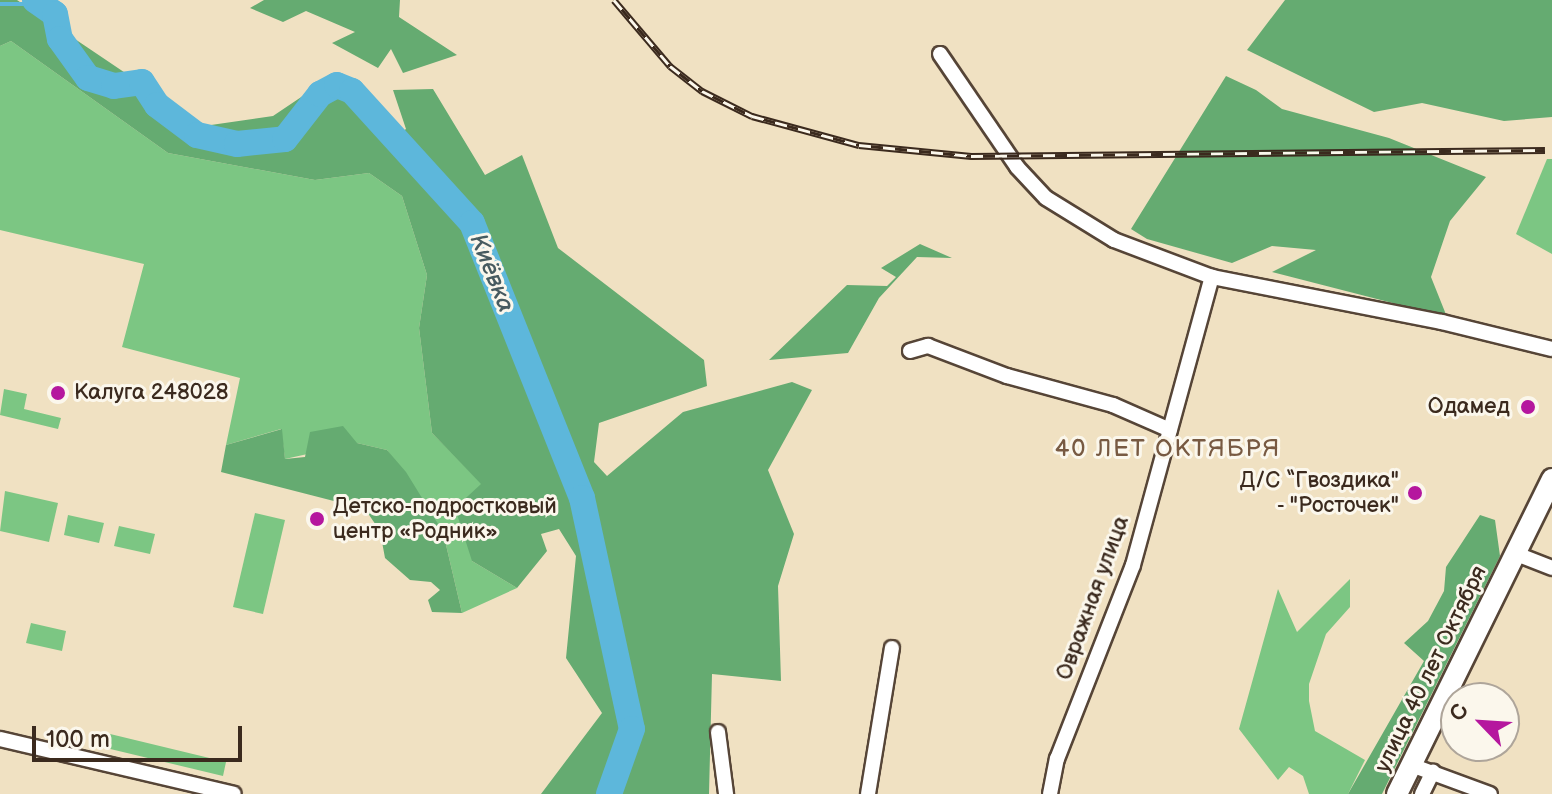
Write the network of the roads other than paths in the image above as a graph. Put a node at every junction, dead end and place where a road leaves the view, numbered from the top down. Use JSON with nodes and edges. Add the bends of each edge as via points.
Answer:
{"nodes":[{"id":1,"x":940,"y":54,"type":"dead end"},
{"id":2,"x":1212,"y":277,"type":"junction"},
{"id":3,"x":1552,"y":349,"type":"edge"},
{"id":4,"x":910,"y":351,"type":"dead end"},
{"id":5,"x":1170,"y":430,"type":"junction"},
{"id":6,"x":1552,"y":479,"type":"edge"},
{"id":7,"x":1514,"y":553,"type":"junction"},
{"id":8,"x":1552,"y":568,"type":"edge"},
{"id":9,"x":892,"y":648,"type":"dead end"},
{"id":10,"x":718,"y":732,"type":"dead end"},
{"id":11,"x":0,"y":739,"type":"edge"},
{"id":12,"x":1411,"y":765,"type":"junction"},
{"id":13,"x":1433,"y":771,"type":"junction"},
{"id":14,"x":234,"y":794,"type":"edge"},
{"id":15,"x":726,"y":794,"type":"edge"},
{"id":16,"x":868,"y":794,"type":"edge"},
{"id":17,"x":1050,"y":794,"type":"edge"},
{"id":18,"x":1397,"y":794,"type":"edge"},
{"id":19,"x":1422,"y":794,"type":"edge"},
{"id":20,"x":1490,"y":794,"type":"edge"}],
"edges":[{"from":1,"to":2,"type":"street","via":[[1017,167],[1046,198],[1114,240]]},
{"from":2,"to":3,"type":"street"},
{"from":2,"to":5,"type":"street","name":"Овражная улица"},
{"from":4,"to":5,"type":"street","via":[[928,346],[1007,376],[1113,405]]},
{"from":5,"to":17,"type":"street","name":"Овражная улица","via":[[1133,565],[1065,734]]},
{"from":6,"to":7,"type":"main road","name":"улица 40 лет Октября"},
{"from":7,"to":8,"type":"street"},
{"from":7,"to":12,"type":"main road","name":"улица 40 лет Октября"},
{"from":9,"to":16,"type":"street"},
{"from":10,"to":15,"type":"street"},
{"from":11,"to":14,"type":"street"},
{"from":12,"to":13,"type":"street"},
{"from":12,"to":18,"type":"main road","name":"улица 40 лет Октября"},
{"from":13,"to":19,"type":"street"},
{"from":13,"to":20,"type":"street"}]}
